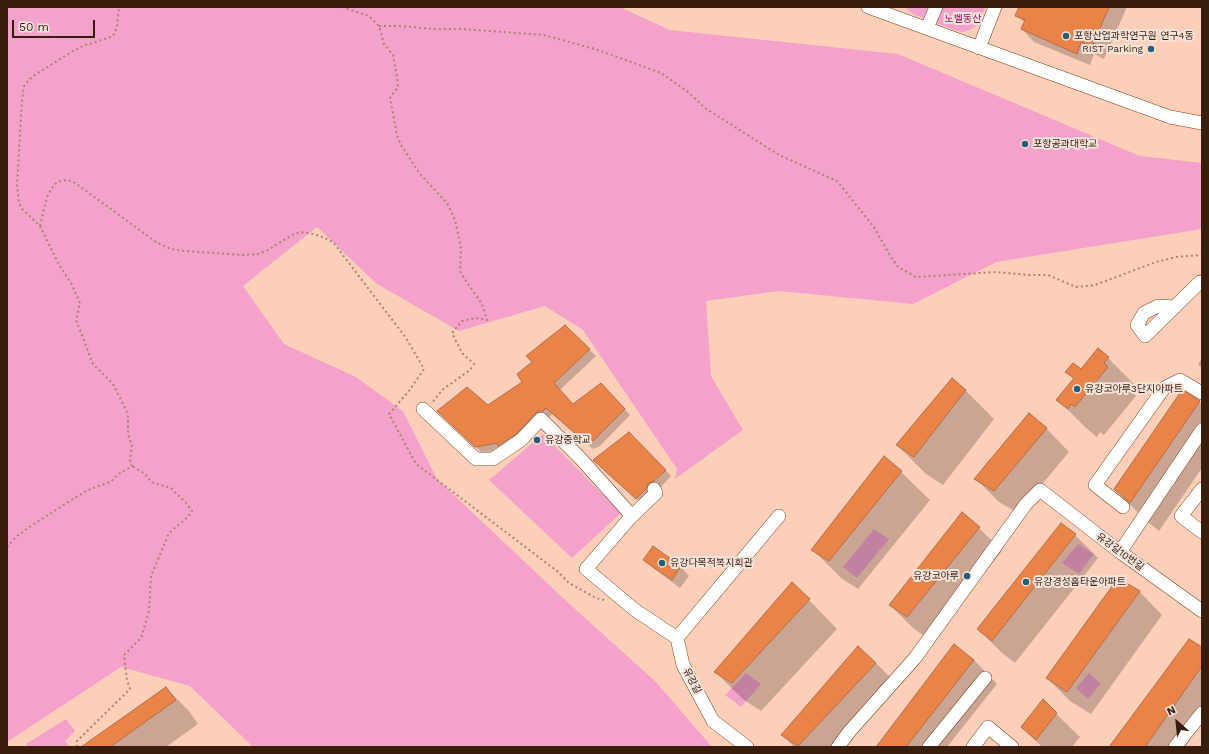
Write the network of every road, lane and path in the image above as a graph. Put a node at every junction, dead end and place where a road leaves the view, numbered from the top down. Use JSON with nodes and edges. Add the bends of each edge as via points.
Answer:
{"nodes":[{"id":1,"x":119,"y":7,"type":"edge"},
{"id":2,"x":342,"y":7,"type":"edge"},
{"id":3,"x":868,"y":7,"type":"edge"},
{"id":4,"x":936,"y":7,"type":"edge"},
{"id":5,"x":995,"y":7,"type":"edge"},
{"id":6,"x":888,"y":10,"type":"edge"},
{"id":7,"x":379,"y":26,"type":"junction"},
{"id":8,"x":926,"y":28,"type":"junction"},
{"id":9,"x":978,"y":48,"type":"junction"},
{"id":10,"x":1202,"y":123,"type":"edge"},
{"id":11,"x":40,"y":226,"type":"junction"},
{"id":12,"x":1202,"y":255,"type":"edge"},
{"id":13,"x":1202,"y":283,"type":"edge"},
{"id":14,"x":1175,"y":307,"type":"dead end"},
{"id":15,"x":1202,"y":393,"type":"edge"},
{"id":16,"x":424,"y":411,"type":"joint"},
{"id":17,"x":1202,"y":430,"type":"edge"},
{"id":18,"x":132,"y":466,"type":"junction"},
{"id":19,"x":654,"y":489,"type":"dead end"},
{"id":20,"x":1202,"y":489,"type":"edge"},
{"id":21,"x":1123,"y":507,"type":"dead end"},
{"id":22,"x":632,"y":516,"type":"junction"},
{"id":23,"x":779,"y":516,"type":"dead end"},
{"id":24,"x":1202,"y":532,"type":"edge"},
{"id":25,"x":7,"y":547,"type":"edge"},
{"id":26,"x":1120,"y":552,"type":"junction"},
{"id":27,"x":627,"y":603,"type":"junction"},
{"id":28,"x":1202,"y":611,"type":"edge"},
{"id":29,"x":677,"y":638,"type":"junction"},
{"id":30,"x":985,"y":678,"type":"dead end"},
{"id":31,"x":1202,"y":713,"type":"edge"},
{"id":32,"x":77,"y":747,"type":"edge"},
{"id":33,"x":748,"y":747,"type":"edge"},
{"id":34,"x":838,"y":747,"type":"edge"},
{"id":35,"x":929,"y":747,"type":"edge"},
{"id":36,"x":973,"y":747,"type":"edge"},
{"id":37,"x":1012,"y":747,"type":"edge"},
{"id":38,"x":1175,"y":747,"type":"edge"}],
"edges":[{"from":1,"to":11,"type":"path","via":[[117,28],[113,36],[73,51],[33,76],[24,86],[18,198],[22,209]]},
{"from":2,"to":7,"type":"path","via":[[369,16]]},
{"from":3,"to":6,"type":"street"},
{"from":4,"to":8,"type":"street"},
{"from":5,"to":9,"type":"street"},
{"from":6,"to":8,"type":"street"},
{"from":7,"to":12,"type":"path","via":[[544,35],[598,50],[661,74],[688,92],[705,108],[779,155],[837,181],[874,227],[898,267],[916,277],[996,272],[1048,275],[1076,287],[1095,285],[1156,262]]},
{"from":7,"to":16,"type":"path","via":[[384,44],[393,55],[398,77],[398,87],[390,98],[397,135],[420,174],[447,202],[455,220],[461,248],[460,271],[482,304],[487,320],[476,318],[462,321],[452,332],[462,353],[474,364],[470,370],[442,390]]},
{"from":8,"to":9,"type":"street"},
{"from":9,"to":10,"type":"street","via":[[1170,117]]},
{"from":11,"to":18,"type":"path","via":[[80,303],[76,320],[93,364],[113,384],[128,414]]},
{"from":11,"to":27,"type":"path","via":[[47,197],[52,188],[57,182],[66,180],[72,181],[156,242],[170,249],[258,254],[296,233],[309,233],[326,238],[332,242],[406,338],[424,369],[389,414],[416,464],[557,571],[569,583],[596,598]]},
{"from":13,"to":14,"type":"street","via":[[1200,282]]},
{"from":15,"to":21,"type":"street","via":[[1180,380],[1164,388],[1094,485]]},
{"from":16,"to":22,"type":"street","via":[[476,459],[493,459],[522,440],[541,419]]},
{"from":17,"to":26,"type":"street"},
{"from":18,"to":25,"type":"path","via":[[110,482],[88,490],[28,528]]},
{"from":18,"to":32,"type":"path","via":[[145,474],[150,482],[172,488],[192,511],[169,533],[151,576],[150,611],[141,638],[124,655],[130,689],[77,741]]},
{"from":19,"to":22,"type":"street","via":[[656,493]]},
{"from":20,"to":24,"type":"street","via":[[1181,516]]},
{"from":22,"to":27,"type":"street","via":[[586,569]]},
{"from":23,"to":29,"type":"street"},
{"from":26,"to":28,"type":"street","name":"유강길10번길"},
{"from":26,"to":34,"type":"street","name":"유강길10번길","via":[[1040,490],[1026,504],[915,658]]},
{"from":27,"to":29,"type":"street"},
{"from":29,"to":33,"type":"street","name":"유강길","via":[[683,665],[713,721]]},
{"from":30,"to":35,"type":"street"},
{"from":31,"to":38,"type":"street"},
{"from":36,"to":37,"type":"street","via":[[988,727]]}]}
